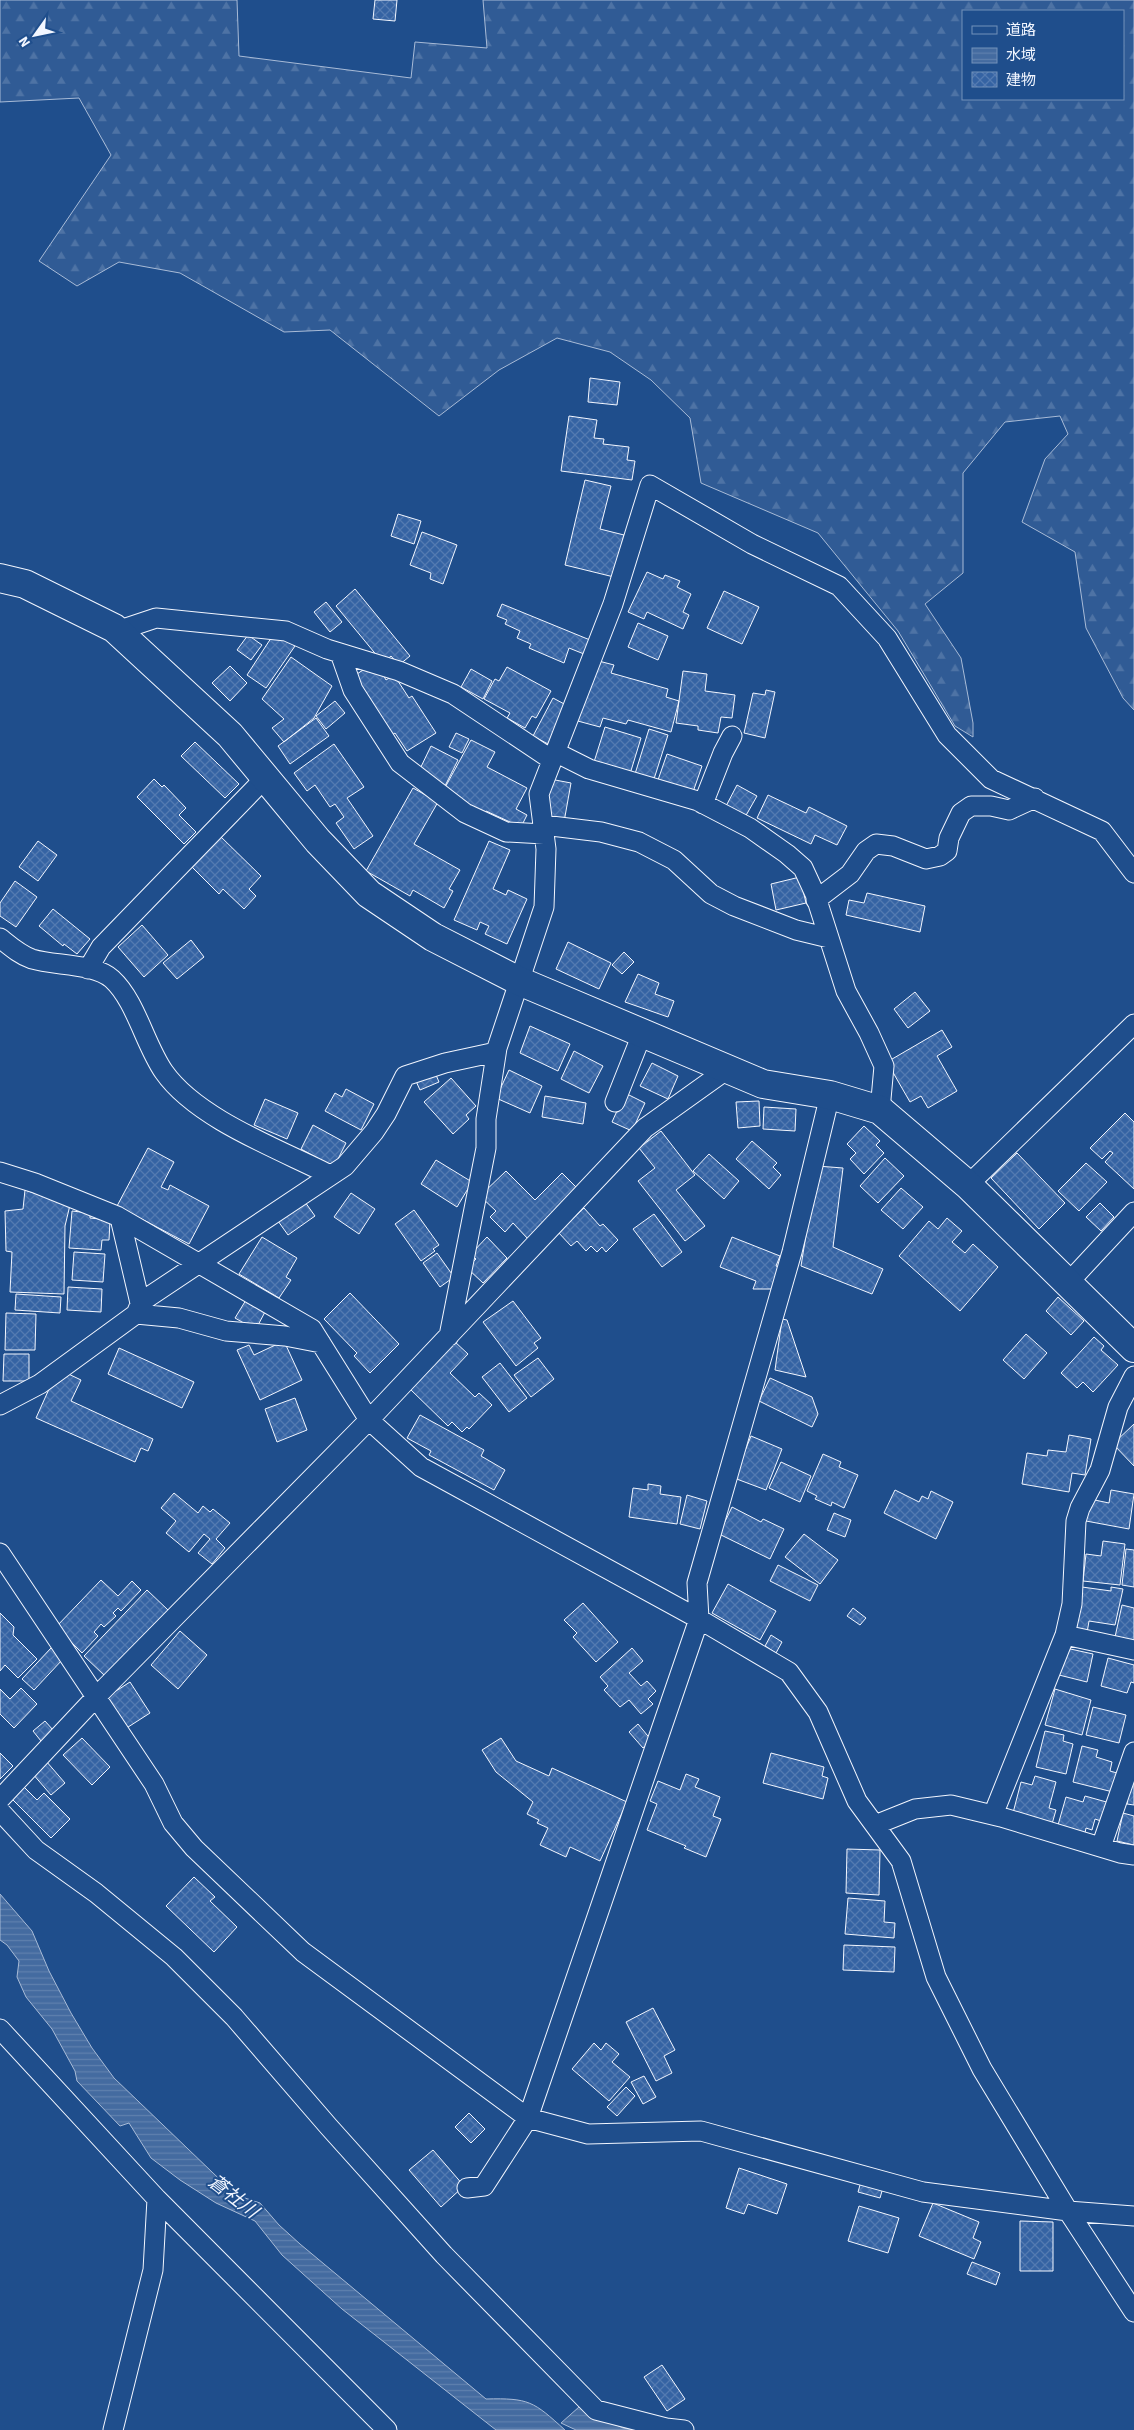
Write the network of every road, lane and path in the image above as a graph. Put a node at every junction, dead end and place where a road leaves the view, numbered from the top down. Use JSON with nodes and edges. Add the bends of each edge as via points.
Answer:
{"nodes":[{"id":1,"x":0,"y":578,"type":"edge"},
{"id":2,"x":117,"y":631,"type":"junction"},
{"id":3,"x":340,"y":653,"type":"junction"},
{"id":4,"x":732,"y":736,"type":"dead end"},
{"id":5,"x":553,"y":756,"type":"junction"},
{"id":6,"x":266,"y":778,"type":"junction"},
{"id":7,"x":1034,"y":798,"type":"junction"},
{"id":8,"x":703,"y":804,"type":"junction"},
{"id":9,"x":544,"y":830,"type":"junction"},
{"id":10,"x":1134,"y":873,"type":"edge"},
{"id":11,"x":816,"y":900,"type":"junction"},
{"id":12,"x":0,"y":938,"type":"edge"},
{"id":13,"x":829,"y":938,"type":"junction"},
{"id":14,"x":88,"y":969,"type":"junction"},
{"id":15,"x":519,"y":981,"type":"junction"},
{"id":16,"x":1134,"y":1024,"type":"edge"},
{"id":17,"x":642,"y":1034,"type":"junction"},
{"id":18,"x":496,"y":1052,"type":"junction"},
{"id":19,"x":729,"y":1068,"type":"junction"},
{"id":20,"x":830,"y":1095,"type":"junction"},
{"id":21,"x":615,"y":1102,"type":"dead end"},
{"id":22,"x":880,"y":1110,"type":"junction"},
{"id":23,"x":0,"y":1172,"type":"edge"},
{"id":24,"x":330,"y":1175,"type":"junction"},
{"id":25,"x":968,"y":1185,"type":"junction"},
{"id":26,"x":1134,"y":1212,"type":"edge"},
{"id":27,"x":120,"y":1218,"type":"junction"},
{"id":28,"x":196,"y":1264,"type":"junction"},
{"id":29,"x":1068,"y":1283,"type":"junction"},
{"id":30,"x":138,"y":1309,"type":"junction"},
{"id":31,"x":449,"y":1336,"type":"junction"},
{"id":32,"x":321,"y":1343,"type":"junction"},
{"id":33,"x":1134,"y":1348,"type":"edge"},
{"id":34,"x":1134,"y":1376,"type":"edge"},
{"id":35,"x":0,"y":1405,"type":"edge"},
{"id":36,"x":369,"y":1420,"type":"junction"},
{"id":37,"x":0,"y":1553,"type":"edge"},
{"id":38,"x":699,"y":1620,"type":"junction"},
{"id":39,"x":1065,"y":1635,"type":"junction"},
{"id":40,"x":1134,"y":1650,"type":"edge"},
{"id":41,"x":96,"y":1697,"type":"junction"},
{"id":42,"x":1134,"y":1752,"type":"edge"},
{"id":43,"x":0,"y":1799,"type":"edge"},
{"id":44,"x":0,"y":1811,"type":"edge"},
{"id":45,"x":993,"y":1815,"type":"junction"},
{"id":46,"x":875,"y":1825,"type":"junction"},
{"id":47,"x":1102,"y":1848,"type":"junction"},
{"id":48,"x":1134,"y":1855,"type":"edge"},
{"id":49,"x":0,"y":2029,"type":"edge"},
{"id":50,"x":528,"y":2118,"type":"junction"},
{"id":51,"x":467,"y":2188,"type":"dead end"},
{"id":52,"x":157,"y":2199,"type":"junction"},
{"id":53,"x":1068,"y":2211,"type":"junction"},
{"id":54,"x":1134,"y":2216,"type":"edge"},
{"id":55,"x":1134,"y":2312,"type":"edge"},
{"id":56,"x":112,"y":2430,"type":"edge"},
{"id":57,"x":387,"y":2430,"type":"edge"},
{"id":58,"x":684,"y":2430,"type":"edge"}],
"edges":[{"from":1,"to":2,"type":"street","via":[[25,584]]},
{"from":2,"to":3,"type":"street","via":[[156,618],[286,631]]},
{"from":2,"to":6,"type":"street","via":[[230,735]]},
{"from":3,"to":5,"type":"street","via":[[399,671],[453,694]]},
{"from":3,"to":9,"type":"street","via":[[354,690],[400,763],[465,813],[506,832]]},
{"from":4,"to":8,"type":"street","via":[[722,753]]},
{"from":5,"to":7,"type":"street","via":[[614,604],[650,486],[752,544],[839,586],[887,638],[947,735],[991,778]]},
{"from":5,"to":8,"type":"street"},
{"from":5,"to":9,"type":"street","via":[[539,794]]},
{"from":6,"to":14,"type":"street","via":[[100,948]]},
{"from":6,"to":15,"type":"street","via":[[318,841],[369,894],[433,937]]},
{"from":7,"to":10,"type":"street","via":[[1102,831]]},
{"from":7,"to":11,"type":"street","via":[[1009,810],[971,806],[961,814],[949,838],[947,851],[940,856],[926,859],[893,846],[876,844],[866,851],[850,874]]},
{"from":8,"to":11,"type":"street","via":[[750,828],[788,854],[803,868]]},
{"from":9,"to":13,"type":"street","via":[[601,832],[639,842],[674,860],[711,894],[734,906],[796,930]]},
{"from":9,"to":15,"type":"street","via":[[544,907]]},
{"from":11,"to":13,"type":"street"},
{"from":12,"to":14,"type":"street","via":[[32,959]]},
{"from":13,"to":22,"type":"street","via":[[846,991],[884,1066]]},
{"from":14,"to":24,"type":"street","via":[[112,979],[129,1003],[164,1073],[192,1100],[231,1127]]},
{"from":15,"to":17,"type":"street"},
{"from":15,"to":18,"type":"street"},
{"from":16,"to":25,"type":"street"},
{"from":17,"to":19,"type":"street"},
{"from":17,"to":21,"type":"street"},
{"from":18,"to":24,"type":"street","via":[[405,1076],[374,1132],[345,1166]]},
{"from":18,"to":31,"type":"street","via":[[486,1119],[486,1148]]},
{"from":19,"to":20,"type":"street","via":[[763,1084]]},
{"from":19,"to":31,"type":"street","via":[[645,1128]]},
{"from":20,"to":22,"type":"street"},
{"from":20,"to":38,"type":"street","via":[[792,1252],[697,1583]]},
{"from":22,"to":25,"type":"street"},
{"from":23,"to":27,"type":"street"},
{"from":24,"to":28,"type":"street"},
{"from":25,"to":29,"type":"street"},
{"from":26,"to":29,"type":"street"},
{"from":27,"to":28,"type":"street"},
{"from":27,"to":30,"type":"street"},
{"from":28,"to":30,"type":"street"},
{"from":28,"to":32,"type":"street","via":[[312,1329]]},
{"from":29,"to":33,"type":"street"},
{"from":30,"to":32,"type":"street","via":[[226,1331]]},
{"from":30,"to":35,"type":"street","via":[[40,1384]]},
{"from":31,"to":36,"type":"street"},
{"from":32,"to":36,"type":"street"},
{"from":34,"to":39,"type":"street","via":[[1118,1407],[1100,1470],[1076,1521],[1072,1604]]},
{"from":36,"to":38,"type":"street","via":[[421,1467]]},
{"from":36,"to":41,"type":"street"},
{"from":37,"to":41,"type":"street"},
{"from":38,"to":46,"type":"street","via":[[789,1672],[818,1712],[857,1800]]},
{"from":38,"to":50,"type":"street"},
{"from":39,"to":40,"type":"street"},
{"from":39,"to":45,"type":"street"},
{"from":41,"to":43,"type":"street"},
{"from":41,"to":50,"type":"street","via":[[154,1784],[173,1823],[194,1848],[303,1952]]},
{"from":42,"to":47,"type":"street"},
{"from":44,"to":58,"type":"street","via":[[36,1850],[96,1893],[174,1958],[227,2010],[444,2255],[596,2410]]},
{"from":45,"to":46,"type":"street","via":[[951,1805],[914,1810]]},
{"from":45,"to":47,"type":"street"},
{"from":46,"to":53,"type":"street","via":[[901,1861],[936,1977],[982,2069]]},
{"from":47,"to":48,"type":"street"},
{"from":49,"to":52,"type":"street"},
{"from":50,"to":51,"type":"street","via":[[484,2186]]},
{"from":50,"to":53,"type":"street","via":[[588,2134],[701,2131],[922,2192]]},
{"from":52,"to":56,"type":"street","via":[[152,2270]]},
{"from":52,"to":57,"type":"street"},
{"from":53,"to":54,"type":"street"},
{"from":53,"to":55,"type":"street"}]}
